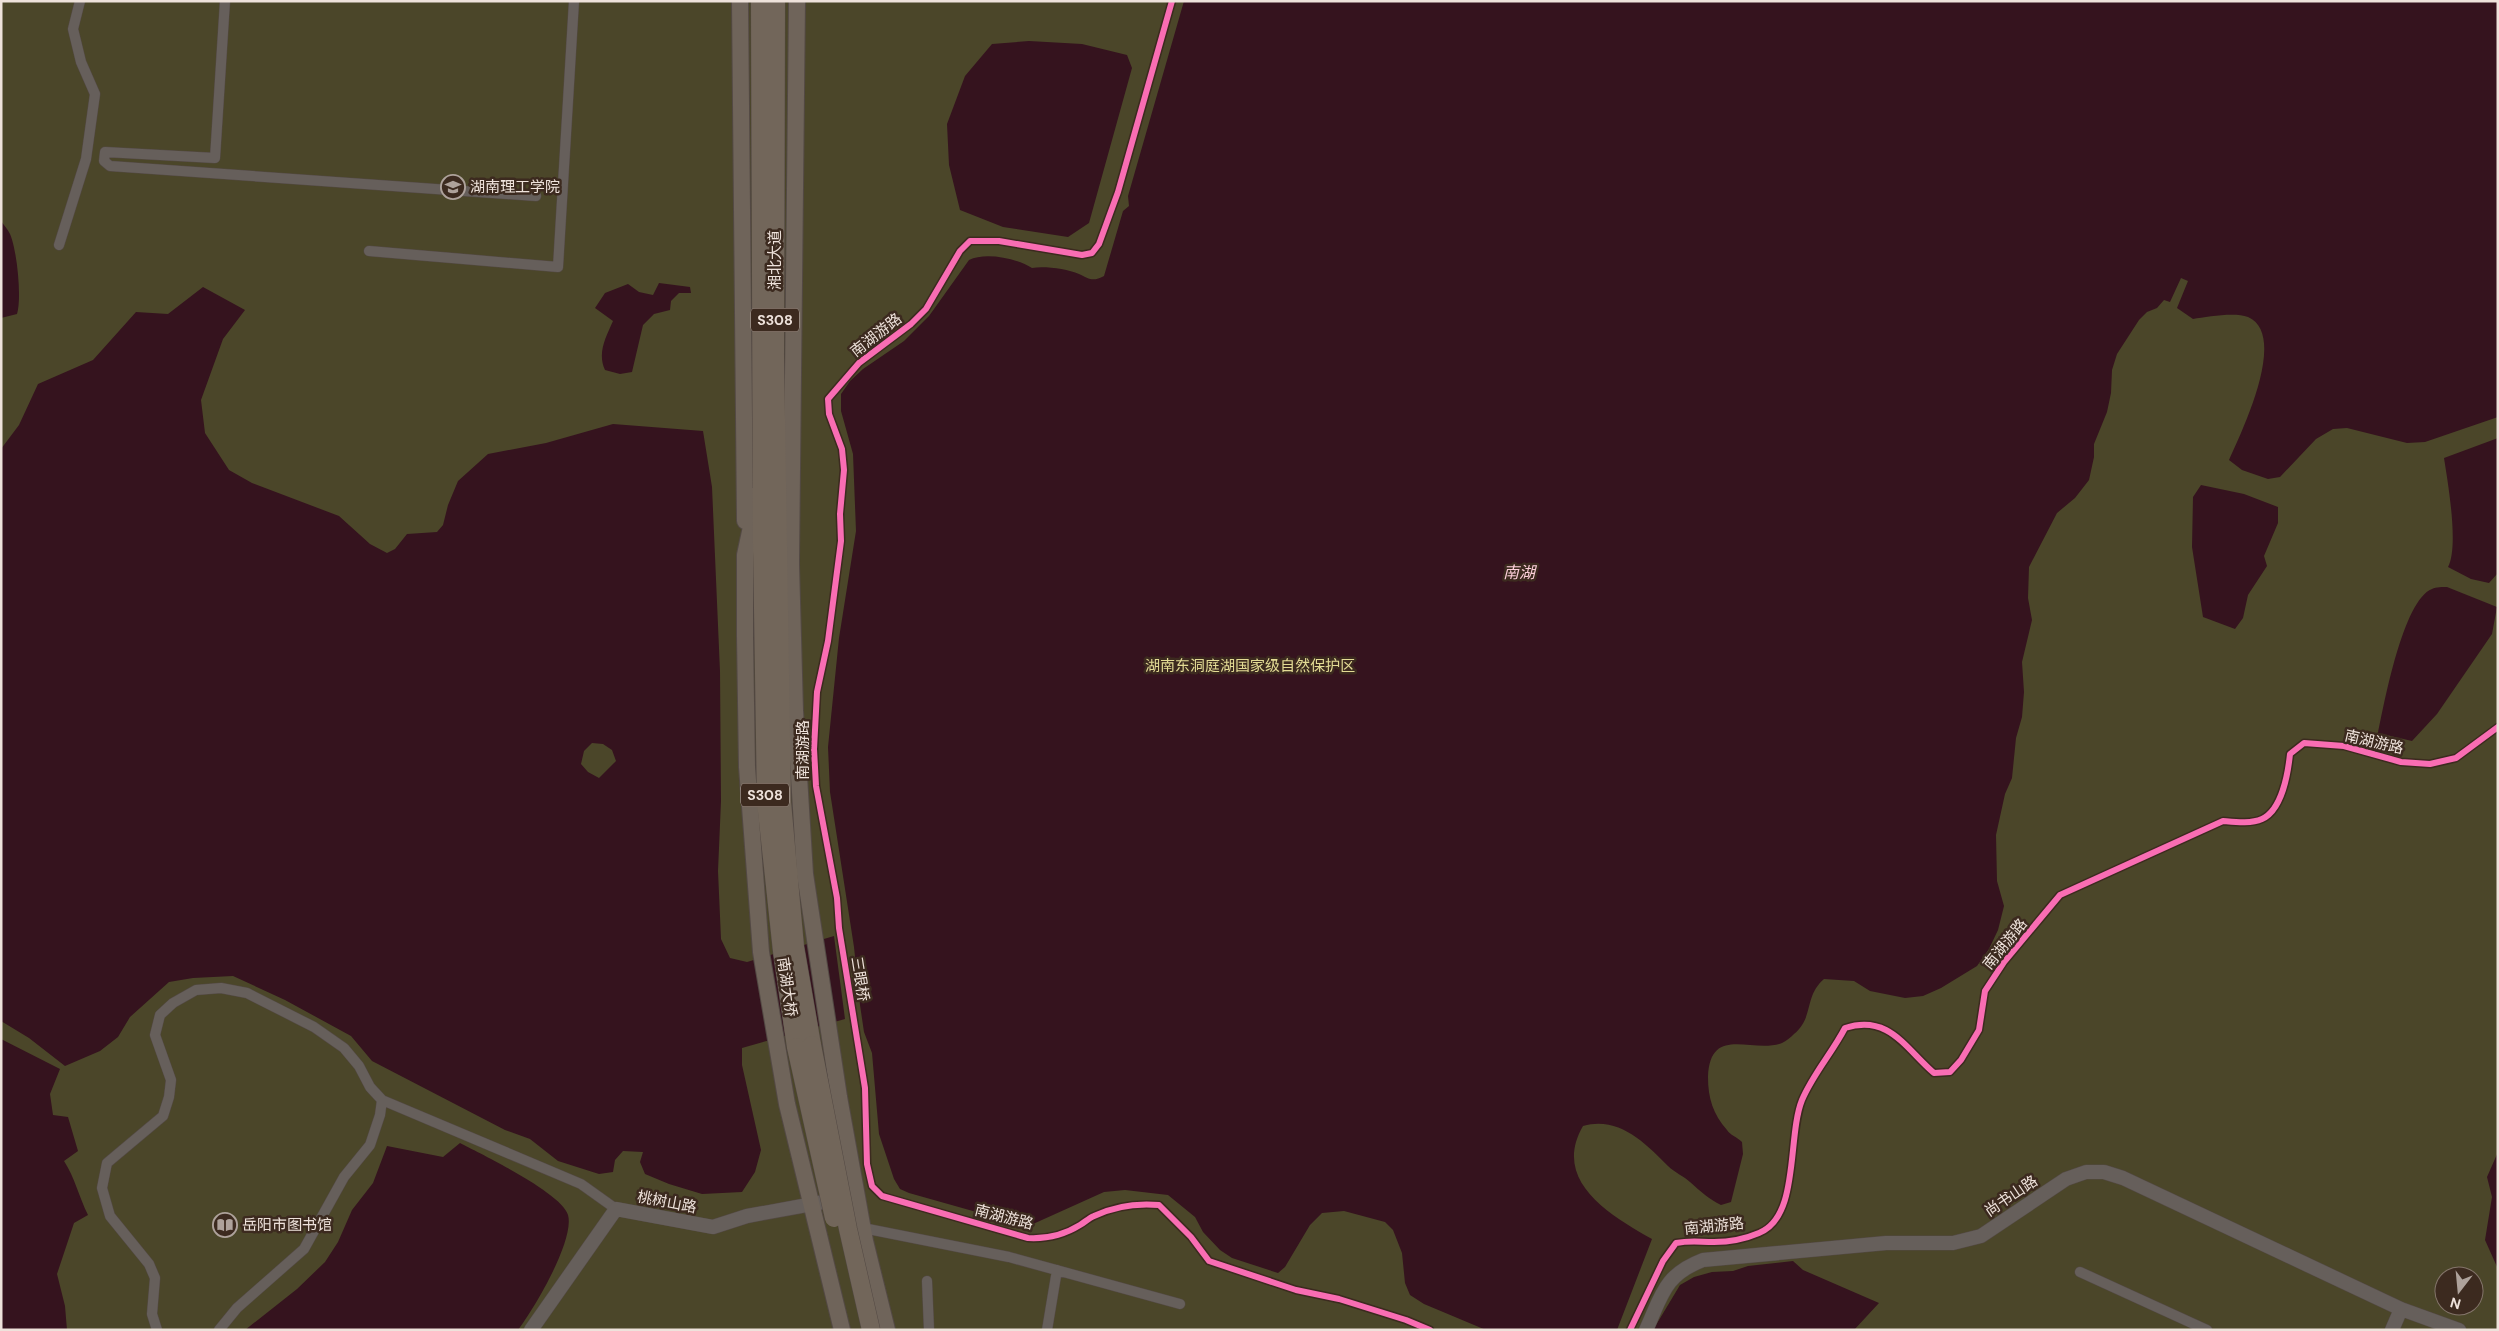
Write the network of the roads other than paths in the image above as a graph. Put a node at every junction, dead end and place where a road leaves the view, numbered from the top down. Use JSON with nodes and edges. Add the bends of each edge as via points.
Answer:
{"nodes":[{"id":1,"x":80,"y":1,"type":"edge"},
{"id":2,"x":225,"y":1,"type":"edge"},
{"id":3,"x":574,"y":1,"type":"edge"},
{"id":4,"x":740,"y":1,"type":"edge"},
{"id":5,"x":760,"y":1,"type":"edge"},
{"id":6,"x":776,"y":1,"type":"edge"},
{"id":7,"x":797,"y":1,"type":"edge"},
{"id":8,"x":536,"y":196,"type":"dead end"},
{"id":9,"x":59,"y":245,"type":"dead end"},
{"id":10,"x":369,"y":251,"type":"dead end"},
{"id":11,"x":744,"y":465,"type":"junction"},
{"id":12,"x":762,"y":474,"type":"junction"},
{"id":13,"x":784,"y":496,"type":"junction"},
{"id":14,"x":754,"y":510,"type":"junction"},
{"id":15,"x":777,"y":546,"type":"junction"},
{"id":16,"x":745,"y":555,"type":"junction"},
{"id":17,"x":769,"y":639,"type":"junction"},
{"id":18,"x":382,"y":1100,"type":"junction"},
{"id":19,"x":857,"y":1195,"type":"junction"},
{"id":20,"x":810,"y":1205,"type":"junction"},
{"id":21,"x":616,"y":1209,"type":"junction"},
{"id":22,"x":863,"y":1228,"type":"junction"},
{"id":23,"x":819,"y":1239,"type":"junction"},
{"id":24,"x":1057,"y":1270,"type":"junction"},
{"id":25,"x":2080,"y":1272,"type":"dead end"},
{"id":26,"x":927,"y":1281,"type":"dead end"},
{"id":27,"x":1180,"y":1304,"type":"dead end"},
{"id":28,"x":2401,"y":1309,"type":"junction"},
{"id":29,"x":157,"y":1330,"type":"edge"},
{"id":30,"x":219,"y":1330,"type":"edge"},
{"id":31,"x":531,"y":1330,"type":"edge"},
{"id":32,"x":842,"y":1330,"type":"edge"},
{"id":33,"x":858,"y":1330,"type":"edge"},
{"id":34,"x":871,"y":1330,"type":"edge"},
{"id":35,"x":887,"y":1330,"type":"edge"},
{"id":36,"x":929,"y":1330,"type":"edge"},
{"id":37,"x":1047,"y":1330,"type":"edge"},
{"id":38,"x":1646,"y":1330,"type":"edge"},
{"id":39,"x":2207,"y":1330,"type":"edge"},
{"id":40,"x":2392,"y":1330,"type":"edge"},
{"id":41,"x":2459,"y":1330,"type":"edge"}],
"edges":[{"from":1,"to":9,"type":"street","via":[[73,29],[81,62],[95,94],[86,159]]},
{"from":2,"to":8,"type":"street","via":[[215,158],[105,152],[104,161],[110,166]]},
{"from":3,"to":10,"type":"street","via":[[558,267]]},
{"from":4,"to":11,"type":"main road"},
{"from":5,"to":12,"type":"highway","name":"湘北大道","number":"S308"},
{"from":6,"to":13,"type":"highway","name":"湘北大道","number":"S308"},
{"from":7,"to":13,"type":"main road"},
{"from":11,"to":14,"type":"main road"},
{"from":11,"to":16,"type":"main road"},
{"from":12,"to":14,"type":"main road"},
{"from":12,"to":15,"type":"highway","name":"湘北大道","number":"S308"},
{"from":13,"to":15,"type":"highway","name":"湘北大道","number":"S308"},
{"from":13,"to":15,"type":"main road","via":[[784,523]]},
{"from":14,"to":15,"type":"main road"},
{"from":14,"to":16,"type":"main road"},
{"from":15,"to":17,"type":"highway","name":"湘北大道","number":"S308"},
{"from":16,"to":17,"type":"main road"},
{"from":17,"to":19,"type":"main road"},
{"from":17,"to":20,"type":"main road","via":[[747,766],[761,943],[787,1104]]},
{"from":17,"to":33,"type":"highway","name":"南湖大桥","number":"S308","bridge":true,"via":[[766,802],[782,951],[796,1047]]},
{"from":17,"to":34,"type":"highway","name":"南湖大桥","number":"S308","bridge":true,"via":[[795,947],[840,1190]]},
{"from":18,"to":21,"type":"street","via":[[581,1184]]},
{"from":18,"to":29,"type":"street","via":[[344,1048],[314,1027],[247,993],[221,988],[196,990],[160,1015],[155,1035],[171,1080],[170,1097],[163,1116],[106,1163],[102,1188],[110,1216],[149,1264],[155,1278],[152,1314]]},
{"from":18,"to":30,"type":"street","via":[[370,1145],[344,1177],[304,1249],[237,1308]]},
{"from":19,"to":20,"type":"street","name":"桃树山路"},
{"from":19,"to":22,"type":"main road"},
{"from":20,"to":21,"type":"street","name":"桃树山路","via":[[747,1216],[713,1227]]},
{"from":20,"to":23,"type":"main road"},
{"from":21,"to":31,"type":"street","name":"桃树山路"},
{"from":22,"to":23,"type":"main road","via":[[851,1219],[838,1217],[827,1222]]},
{"from":22,"to":24,"type":"street","via":[[1009,1257]]},
{"from":22,"to":35,"type":"main road"},
{"from":23,"to":32,"type":"main road"},
{"from":24,"to":27,"type":"street"},
{"from":24,"to":37,"type":"street"},
{"from":25,"to":39,"type":"street"},
{"from":26,"to":36,"type":"street"},
{"from":28,"to":38,"type":"street","name":"尚书山路","via":[[2123,1178],[2104,1172],[2086,1172],[2066,1179],[1981,1236],[1953,1243],[1886,1243],[1702,1260],[1683,1268],[1668,1282]]},
{"from":28,"to":40,"type":"street"},
{"from":28,"to":41,"type":"street"}]}
